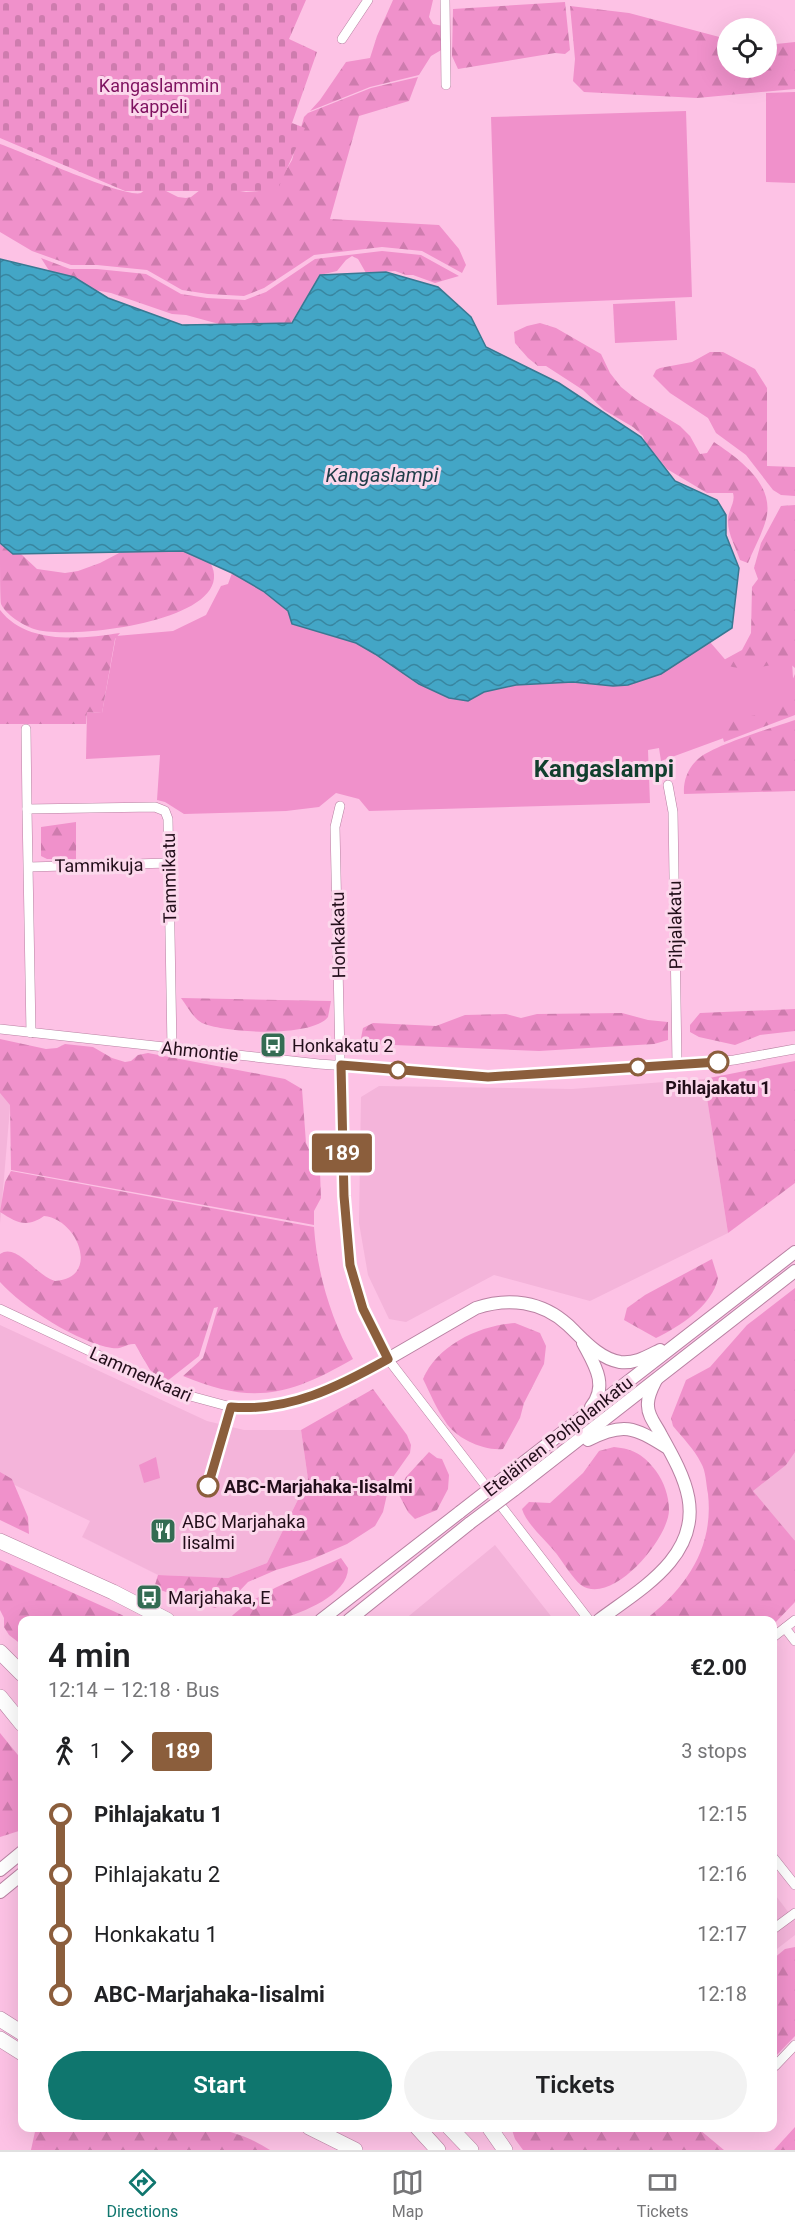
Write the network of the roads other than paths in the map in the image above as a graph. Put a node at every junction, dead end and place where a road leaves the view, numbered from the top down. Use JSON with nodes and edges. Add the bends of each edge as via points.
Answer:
{"nodes":[{"id":1,"x":368,"y":0,"type":"edge"},
{"id":2,"x":446,"y":0,"type":"edge"},
{"id":3,"x":342,"y":39,"type":"dead end"},
{"id":4,"x":446,"y":85,"type":"dead end"},
{"id":5,"x":26,"y":729,"type":"dead end"},
{"id":6,"x":668,"y":785,"type":"dead end"},
{"id":7,"x":340,"y":806,"type":"dead end"},
{"id":8,"x":27,"y":809,"type":"junction"},
{"id":9,"x":169,"y":863,"type":"junction"},
{"id":10,"x":29,"y":867,"type":"junction"},
{"id":11,"x":0,"y":1029,"type":"edge"},
{"id":12,"x":31,"y":1033,"type":"junction"},
{"id":13,"x":172,"y":1048,"type":"junction"},
{"id":14,"x":795,"y":1050,"type":"edge"},
{"id":15,"x":677,"y":1064,"type":"junction"},
{"id":16,"x":341,"y":1065,"type":"junction"},
{"id":17,"x":795,"y":1252,"type":"edge"},
{"id":18,"x":795,"y":1271,"type":"edge"},
{"id":19,"x":0,"y":1309,"type":"edge"},
{"id":20,"x":690,"y":1333,"type":"junction"},
{"id":21,"x":579,"y":1337,"type":"junction"},
{"id":22,"x":388,"y":1359,"type":"junction"},
{"id":23,"x":657,"y":1377,"type":"junction"},
{"id":24,"x":231,"y":1407,"type":"junction"},
{"id":25,"x":585,"y":1414,"type":"junction"},
{"id":26,"x":666,"y":1446,"type":"junction"},
{"id":27,"x":563,"y":1453,"type":"junction"},
{"id":28,"x":208,"y":1486,"type":"dead end"},
{"id":29,"x":0,"y":1542,"type":"edge"},
{"id":30,"x":159,"y":1616,"type":"edge"},
{"id":31,"x":326,"y":1616,"type":"edge"},
{"id":32,"x":354,"y":1616,"type":"edge"},
{"id":33,"x":586,"y":1616,"type":"edge"},
{"id":34,"x":604,"y":1616,"type":"edge"},
{"id":35,"x":795,"y":1620,"type":"edge"},
{"id":36,"x":785,"y":1628,"type":"junction"},
{"id":37,"x":777,"y":1634,"type":"edge"},
{"id":38,"x":795,"y":1641,"type":"edge"},
{"id":39,"x":0,"y":1652,"type":"edge"},
{"id":40,"x":18,"y":1670,"type":"edge"},
{"id":41,"x":0,"y":1686,"type":"edge"},
{"id":42,"x":0,"y":1697,"type":"edge"},
{"id":43,"x":18,"y":1705,"type":"edge"},
{"id":44,"x":18,"y":1719,"type":"edge"},
{"id":45,"x":18,"y":1855,"type":"edge"},
{"id":46,"x":777,"y":1862,"type":"edge"},
{"id":47,"x":0,"y":1870,"type":"edge"},
{"id":48,"x":18,"y":1877,"type":"edge"},
{"id":49,"x":795,"y":1885,"type":"edge"},
{"id":50,"x":0,"y":1892,"type":"edge"},
{"id":51,"x":795,"y":1913,"type":"edge"},
{"id":52,"x":777,"y":1926,"type":"edge"},
{"id":53,"x":0,"y":2019,"type":"edge"},
{"id":54,"x":18,"y":2030,"type":"edge"},
{"id":55,"x":0,"y":2040,"type":"edge"},
{"id":56,"x":795,"y":2045,"type":"edge"},
{"id":57,"x":18,"y":2051,"type":"edge"},
{"id":58,"x":777,"y":2064,"type":"edge"},
{"id":59,"x":319,"y":2132,"type":"edge"},
{"id":60,"x":422,"y":2132,"type":"edge"},
{"id":61,"x":454,"y":2132,"type":"edge"},
{"id":62,"x":492,"y":2132,"type":"edge"},
{"id":63,"x":355,"y":2150,"type":"edge"},
{"id":64,"x":438,"y":2150,"type":"edge"},
{"id":65,"x":471,"y":2150,"type":"edge"},
{"id":66,"x":505,"y":2150,"type":"edge"}],
"edges":[{"from":1,"to":3,"type":"street"},
{"from":2,"to":4,"type":"street"},
{"from":5,"to":8,"type":"street"},
{"from":6,"to":15,"type":"street","name":"Pihjalakatu","via":[[673,812]]},
{"from":7,"to":16,"type":"street","name":"Honkakatu","via":[[335,827]]},
{"from":8,"to":9,"type":"street","name":"Tammikatu","via":[[160,808],[167,814]]},
{"from":8,"to":10,"type":"street"},
{"from":9,"to":10,"type":"street","name":"Tammikuja"},
{"from":9,"to":13,"type":"street","name":"Tammikatu"},
{"from":10,"to":12,"type":"street"},
{"from":11,"to":12,"type":"street","name":"Ahmontie"},
{"from":12,"to":13,"type":"street","name":"Ahmontie"},
{"from":13,"to":16,"type":"street","name":"Ahmontie"},
{"from":14,"to":15,"type":"street","name":"Ahmontie"},
{"from":15,"to":16,"type":"street","name":"Ahmontie","via":[[488,1077]]},
{"from":16,"to":22,"type":"street","name":"Honkakatu","via":[[350,1265],[363,1309]]},
{"from":17,"to":20,"type":"main road","name":"Eteläinen Pohjolankatu"},
{"from":18,"to":23,"type":"main road","name":"Eteläinen Pohjolankatu"},
{"from":19,"to":24,"type":"street","name":"Lammenkaari","via":[[179,1393]]},
{"from":20,"to":21,"type":"main road","via":[[640,1360],[622,1362],[604,1357]]},
{"from":20,"to":25,"type":"main road","name":"Eteläinen Pohjolankatu"},
{"from":21,"to":22,"type":"main road","via":[[546,1310],[524,1303],[499,1302],[465,1313]]},
{"from":21,"to":25,"type":"main road","via":[[599,1373],[596,1401]]},
{"from":22,"to":24,"type":"street","name":"Lammenkaari","via":[[305,1399],[263,1408]]},
{"from":22,"to":33,"type":"street","name":"Honkakatu"},
{"from":23,"to":26,"type":"main road","via":[[647,1407]]},
{"from":23,"to":27,"type":"main road","name":"Eteläinen Pohjolankatu"},
{"from":24,"to":28,"type":"street"},
{"from":25,"to":31,"type":"main road","name":"Eteläinen Pohjolankatu","bridge":true},
{"from":26,"to":27,"type":"main road","via":[[625,1427],[606,1431]]},
{"from":26,"to":34,"type":"main road","via":[[684,1477],[689,1498],[682,1544],[663,1570]]},
{"from":27,"to":32,"type":"main road","name":"Eteläinen Pohjolankatu","bridge":true},
{"from":29,"to":30,"type":"highway"},
{"from":35,"to":36,"type":"street"},
{"from":36,"to":37,"type":"street"},
{"from":36,"to":38,"type":"street"},
{"from":39,"to":40,"type":"highway"},
{"from":41,"to":43,"type":"highway"},
{"from":42,"to":44,"type":"highway"},
{"from":45,"to":47,"type":"main road"},
{"from":46,"to":49,"type":"street"},
{"from":48,"to":50,"type":"main road"},
{"from":51,"to":52,"type":"street"},
{"from":53,"to":54,"type":"highway"},
{"from":55,"to":57,"type":"highway"},
{"from":56,"to":58,"type":"street"},
{"from":59,"to":63,"type":"highway"},
{"from":60,"to":64,"type":"highway"},
{"from":61,"to":65,"type":"highway"},
{"from":62,"to":66,"type":"highway"}]}
